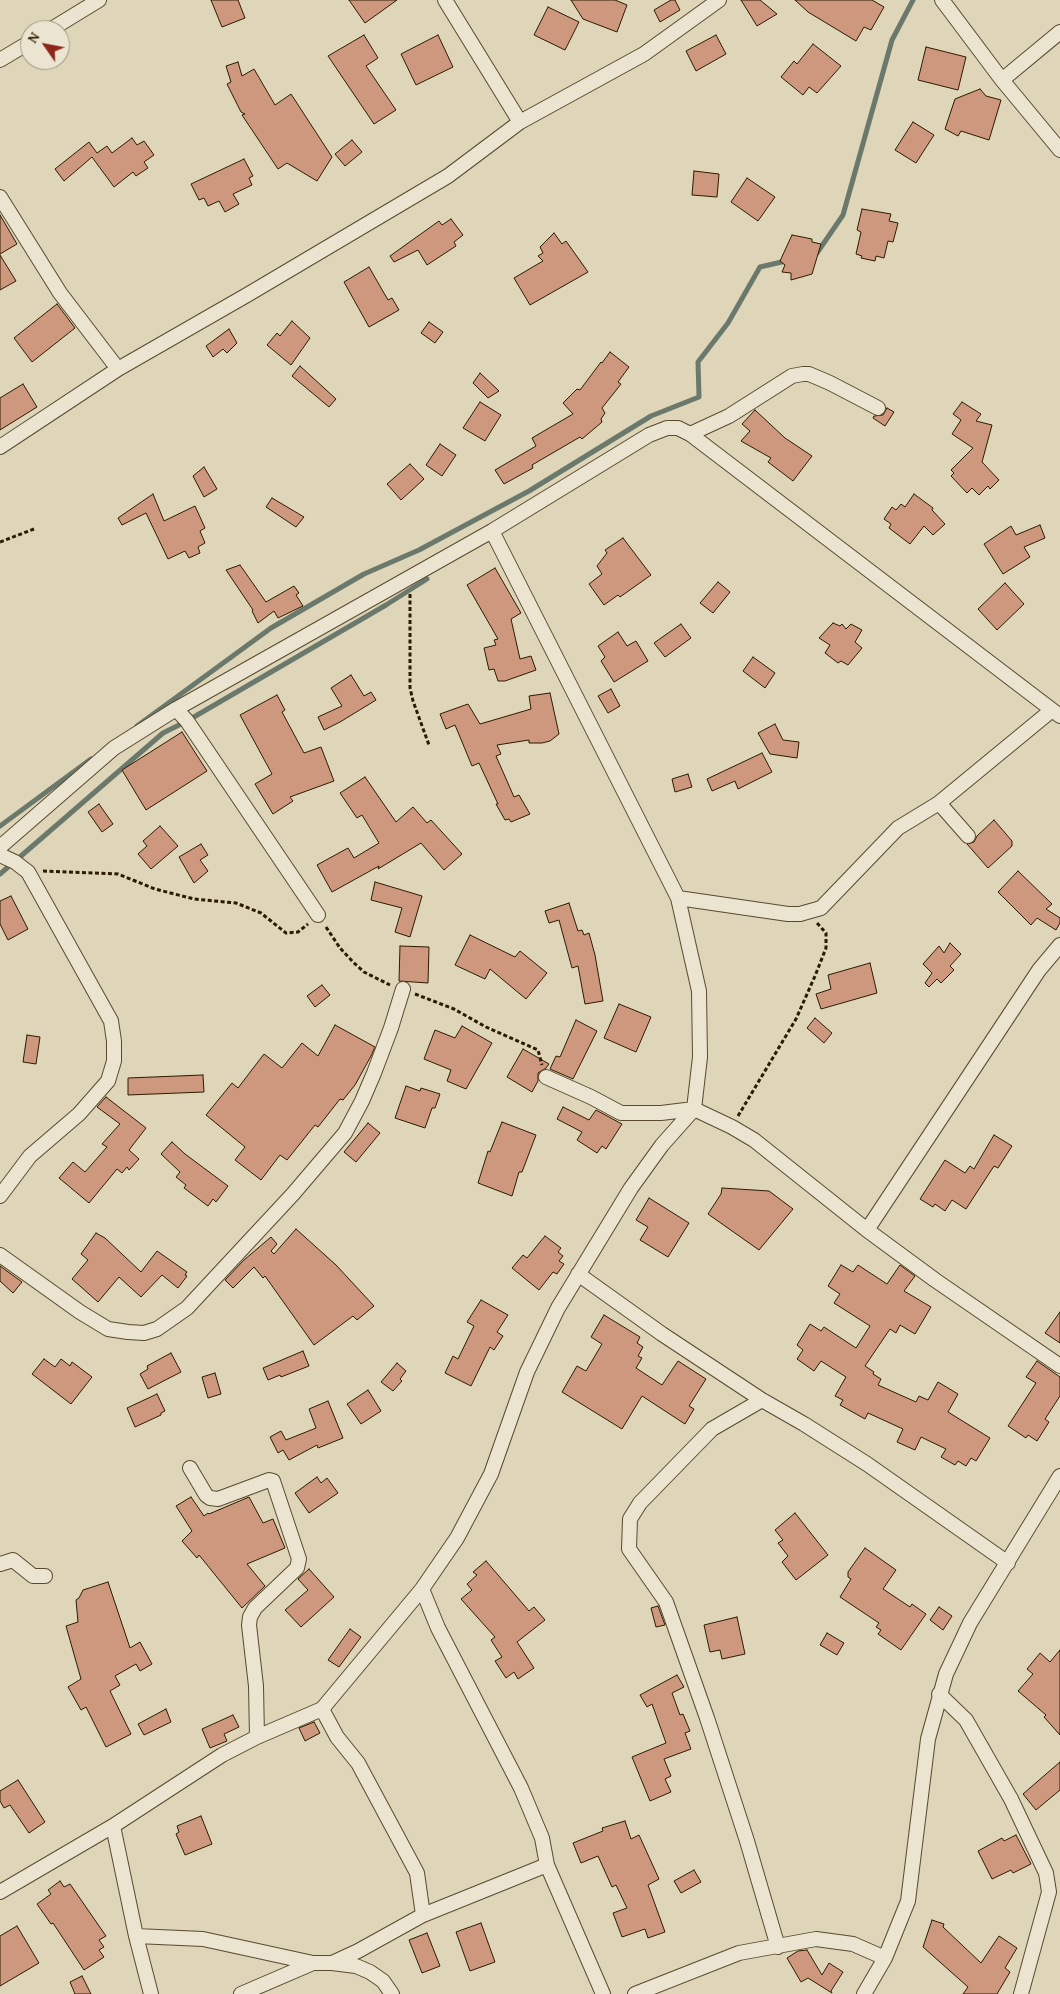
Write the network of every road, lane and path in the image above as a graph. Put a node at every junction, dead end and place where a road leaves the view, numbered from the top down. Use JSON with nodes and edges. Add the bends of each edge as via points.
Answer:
{"nodes":[{"id":1,"x":99,"y":0,"type":"edge"},
{"id":2,"x":446,"y":0,"type":"edge"},
{"id":3,"x":719,"y":0,"type":"edge"},
{"id":4,"x":942,"y":0,"type":"edge"},
{"id":5,"x":66,"y":20,"type":"edge"},
{"id":6,"x":1060,"y":32,"type":"edge"},
{"id":7,"x":20,"y":48,"type":"edge"},
{"id":8,"x":0,"y":60,"type":"edge"},
{"id":9,"x":1002,"y":80,"type":"junction"},
{"id":10,"x":520,"y":122,"type":"junction"},
{"id":11,"x":1060,"y":150,"type":"edge"},
{"id":12,"x":0,"y":197,"type":"edge"},
{"id":13,"x":118,"y":369,"type":"junction"},
{"id":14,"x":878,"y":408,"type":"dead end"},
{"id":15,"x":690,"y":434,"type":"junction"},
{"id":16,"x":0,"y":447,"type":"edge"},
{"id":17,"x":34,"y":529,"type":"dead end"},
{"id":18,"x":492,"y":532,"type":"junction"},
{"id":19,"x":0,"y":542,"type":"edge"},
{"id":20,"x":406,"y":580,"type":"junction"},
{"id":21,"x":176,"y":710,"type":"junction"},
{"id":22,"x":1056,"y":713,"type":"edge"},
{"id":23,"x":429,"y":745,"type":"dead end"},
{"id":24,"x":939,"y":803,"type":"junction"},
{"id":25,"x":968,"y":836,"type":"dead end"},
{"id":26,"x":0,"y":847,"type":"edge"},
{"id":27,"x":0,"y":856,"type":"edge"},
{"id":28,"x":28,"y":872,"type":"junction"},
{"id":29,"x":678,"y":898,"type":"junction"},
{"id":30,"x":809,"y":913,"type":"junction"},
{"id":31,"x":318,"y":915,"type":"junction"},
{"id":32,"x":1060,"y":945,"type":"edge"},
{"id":33,"x":403,"y":989,"type":"junction"},
{"id":34,"x":546,"y":1077,"type":"joint"},
{"id":35,"x":694,"y":1109,"type":"junction"},
{"id":36,"x":732,"y":1127,"type":"junction"},
{"id":37,"x":0,"y":1196,"type":"edge"},
{"id":38,"x":867,"y":1230,"type":"junction"},
{"id":39,"x":0,"y":1255,"type":"edge"},
{"id":40,"x":578,"y":1274,"type":"junction"},
{"id":41,"x":1060,"y":1366,"type":"edge"},
{"id":42,"x":762,"y":1400,"type":"junction"},
{"id":43,"x":190,"y":1468,"type":"dead end"},
{"id":44,"x":1060,"y":1476,"type":"edge"},
{"id":45,"x":1008,"y":1563,"type":"junction"},
{"id":46,"x":0,"y":1564,"type":"edge"},
{"id":47,"x":44,"y":1576,"type":"dead end"},
{"id":48,"x":422,"y":1589,"type":"junction"},
{"id":49,"x":939,"y":1694,"type":"junction"},
{"id":50,"x":322,"y":1709,"type":"junction"},
{"id":51,"x":257,"y":1737,"type":"junction"},
{"id":52,"x":114,"y":1826,"type":"junction"},
{"id":53,"x":547,"y":1865,"type":"junction"},
{"id":54,"x":0,"y":1892,"type":"edge"},
{"id":55,"x":422,"y":1914,"type":"junction"},
{"id":56,"x":136,"y":1936,"type":"junction"},
{"id":57,"x":778,"y":1946,"type":"junction"},
{"id":58,"x":885,"y":1958,"type":"junction"},
{"id":59,"x":332,"y":1962,"type":"junction"},
{"id":60,"x":313,"y":1963,"type":"junction"},
{"id":61,"x":151,"y":1994,"type":"edge"},
{"id":62,"x":241,"y":1994,"type":"edge"},
{"id":63,"x":392,"y":1994,"type":"edge"},
{"id":64,"x":603,"y":1994,"type":"edge"},
{"id":65,"x":635,"y":1994,"type":"edge"},
{"id":66,"x":864,"y":1994,"type":"edge"},
{"id":67,"x":1021,"y":1994,"type":"edge"}],
"edges":[{"from":1,"to":5,"type":"street"},
{"from":2,"to":10,"type":"street"},
{"from":3,"to":10,"type":"street","via":[[644,54]]},
{"from":4,"to":9,"type":"street"},
{"from":6,"to":9,"type":"street"},
{"from":7,"to":8,"type":"street"},
{"from":9,"to":11,"type":"street"},
{"from":10,"to":13,"type":"street","via":[[448,176]]},
{"from":12,"to":13,"type":"street","via":[[60,293]]},
{"from":13,"to":16,"type":"street"},
{"from":14,"to":15,"type":"street","via":[[830,383],[803,374],[792,376],[729,416]]},
{"from":15,"to":18,"type":"street","via":[[678,428],[667,428],[649,435]]},
{"from":15,"to":22,"type":"street"},
{"from":17,"to":19,"type":"path"},
{"from":18,"to":20,"type":"street"},
{"from":18,"to":29,"type":"street"},
{"from":20,"to":21,"type":"street"},
{"from":20,"to":23,"type":"path","via":[[411,598],[410,688]]},
{"from":21,"to":26,"type":"street","via":[[114,748]]},
{"from":21,"to":31,"type":"street","via":[[187,721]]},
{"from":22,"to":24,"type":"street"},
{"from":24,"to":25,"type":"street"},
{"from":24,"to":30,"type":"street","via":[[898,828],[821,908]]},
{"from":27,"to":28,"type":"street"},
{"from":28,"to":31,"type":"path","via":[[52,870],[118,874],[155,889],[194,899],[236,903],[261,913],[286,933],[298,932]]},
{"from":28,"to":37,"type":"street","via":[[111,1021],[114,1060],[108,1081],[80,1114],[30,1156]]},
{"from":29,"to":30,"type":"street","via":[[788,914]]},
{"from":29,"to":35,"type":"street","via":[[699,991],[700,1057]]},
{"from":30,"to":36,"type":"path","via":[[826,933],[826,948],[796,1020]]},
{"from":31,"to":33,"type":"path","via":[[340,948],[364,972]]},
{"from":32,"to":38,"type":"street","via":[[1039,970]]},
{"from":33,"to":34,"type":"path","via":[[454,1009],[538,1050]]},
{"from":33,"to":39,"type":"street","via":[[374,1074],[345,1133],[187,1308],[157,1329],[128,1332],[108,1329]]},
{"from":34,"to":35,"type":"street","via":[[621,1113]]},
{"from":35,"to":36,"type":"street"},
{"from":35,"to":40,"type":"street","via":[[662,1145],[631,1188]]},
{"from":36,"to":38,"type":"street","via":[[754,1140]]},
{"from":38,"to":41,"type":"street"},
{"from":40,"to":42,"type":"street"},
{"from":40,"to":48,"type":"street","via":[[527,1372],[491,1474],[457,1538]]},
{"from":42,"to":45,"type":"street","via":[[867,1464]]},
{"from":42,"to":57,"type":"street","via":[[712,1429],[640,1503],[630,1519],[629,1549],[666,1602],[719,1756]]},
{"from":43,"to":51,"type":"street","via":[[210,1498],[218,1499],[268,1480],[273,1481],[299,1559],[297,1568],[250,1617]]},
{"from":44,"to":45,"type":"street"},
{"from":45,"to":49,"type":"street","via":[[970,1623]]},
{"from":46,"to":47,"type":"street","via":[[13,1560],[33,1576]]},
{"from":48,"to":50,"type":"street"},
{"from":48,"to":53,"type":"street","via":[[438,1628],[521,1788],[542,1838]]},
{"from":49,"to":58,"type":"street","via":[[928,1739],[908,1901]]},
{"from":49,"to":67,"type":"street","via":[[966,1720],[1011,1799],[1046,1873],[1048,1892]]},
{"from":50,"to":51,"type":"street"},
{"from":50,"to":55,"type":"street","via":[[337,1737],[362,1771],[417,1873]]},
{"from":51,"to":52,"type":"street","via":[[222,1755]]},
{"from":52,"to":54,"type":"street"},
{"from":52,"to":56,"type":"street"},
{"from":53,"to":55,"type":"street"},
{"from":53,"to":64,"type":"street"},
{"from":55,"to":59,"type":"street","via":[[358,1951]]},
{"from":56,"to":60,"type":"street","via":[[203,1939]]},
{"from":56,"to":61,"type":"street"},
{"from":57,"to":58,"type":"street","via":[[816,1938],[853,1944]]},
{"from":57,"to":65,"type":"street","via":[[739,1953]]},
{"from":58,"to":66,"type":"street"},
{"from":59,"to":60,"type":"street"},
{"from":59,"to":63,"type":"street","via":[[370,1972]]},
{"from":60,"to":62,"type":"street"}]}
